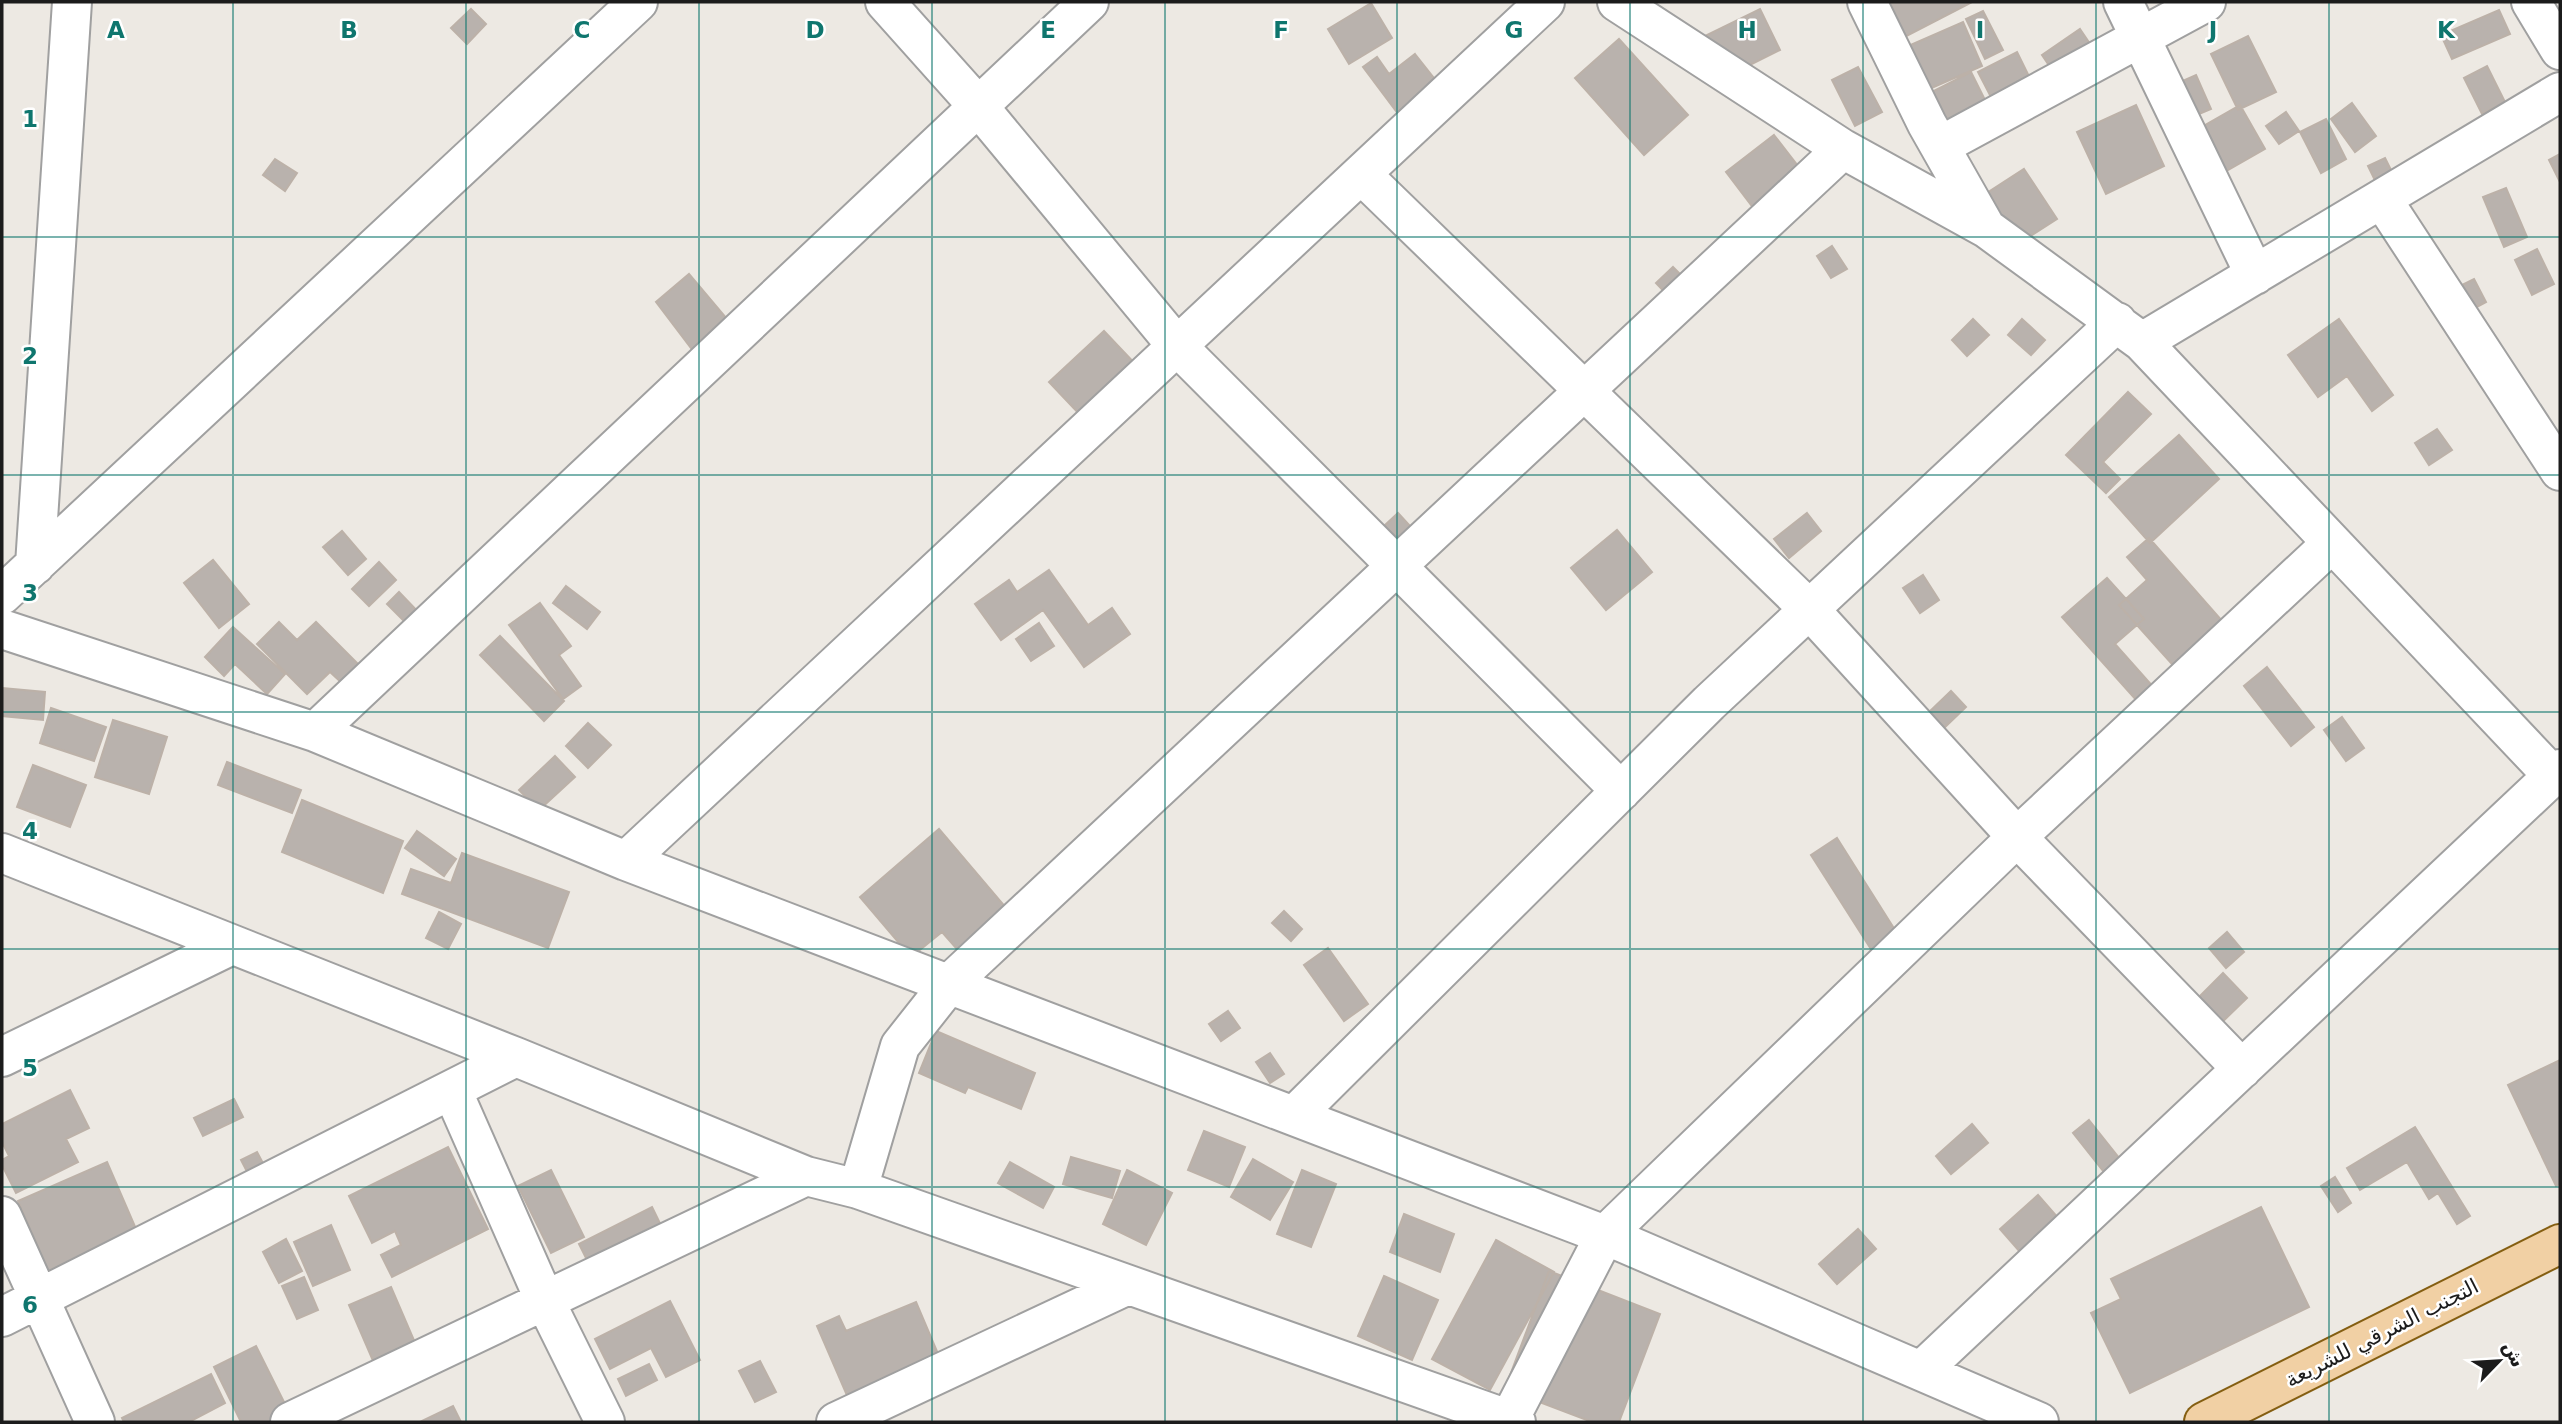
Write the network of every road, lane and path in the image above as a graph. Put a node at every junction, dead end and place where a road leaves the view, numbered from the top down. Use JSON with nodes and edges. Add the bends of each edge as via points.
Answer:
{"nodes":[{"id":1,"x":72,"y":2,"type":"edge"},
{"id":2,"x":638,"y":2,"type":"edge"},
{"id":3,"x":885,"y":2,"type":"edge"},
{"id":4,"x":1089,"y":2,"type":"edge"},
{"id":5,"x":1545,"y":2,"type":"edge"},
{"id":6,"x":1867,"y":2,"type":"edge"},
{"id":7,"x":2123,"y":2,"type":"edge"},
{"id":8,"x":2206,"y":2,"type":"edge"},
{"id":9,"x":2531,"y":2,"type":"edge"},
{"id":10,"x":1643,"y":7,"type":"edge"},
{"id":11,"x":2140,"y":37,"type":"junction"},
{"id":12,"x":2560,"y":50,"type":"edge"},
{"id":13,"x":2560,"y":92,"type":"edge"},
{"id":14,"x":978,"y":106,"type":"junction"},
{"id":15,"x":1940,"y":146,"type":"junction"},
{"id":16,"x":1843,"y":149,"type":"junction"},
{"id":17,"x":1361,"y":174,"type":"junction"},
{"id":18,"x":2382,"y":199,"type":"junction"},
{"id":19,"x":1986,"y":228,"type":"junction"},
{"id":20,"x":2255,"y":275,"type":"junction"},
{"id":21,"x":2130,"y":332,"type":"junction"},
{"id":22,"x":1177,"y":346,"type":"junction"},
{"id":23,"x":1585,"y":390,"type":"junction"},
{"id":24,"x":2560,"y":471,"type":"edge"},
{"id":25,"x":2332,"y":543,"type":"junction"},
{"id":26,"x":35,"y":565,"type":"junction"},
{"id":27,"x":1396,"y":567,"type":"junction"},
{"id":28,"x":2,"y":595,"type":"edge"},
{"id":29,"x":1810,"y":610,"type":"junction"},
{"id":30,"x":2,"y":629,"type":"edge"},
{"id":31,"x":315,"y":732,"type":"junction"},
{"id":32,"x":2557,"y":772,"type":"edge"},
{"id":33,"x":1621,"y":791,"type":"junction"},
{"id":34,"x":2017,"y":836,"type":"junction"},
{"id":35,"x":2,"y":853,"type":"edge"},
{"id":36,"x":626,"y":861,"type":"junction"},
{"id":37,"x":232,"y":945,"type":"junction"},
{"id":38,"x":949,"y":984,"type":"junction"},
{"id":39,"x":2,"y":1057,"type":"edge"},
{"id":40,"x":516,"y":1057,"type":"junction"},
{"id":41,"x":2242,"y":1069,"type":"junction"},
{"id":42,"x":452,"y":1090,"type":"junction"},
{"id":43,"x":1294,"y":1116,"type":"junction"},
{"id":44,"x":806,"y":1176,"type":"junction"},
{"id":45,"x":858,"y":1189,"type":"junction"},
{"id":46,"x":2,"y":1216,"type":"edge"},
{"id":47,"x":1605,"y":1235,"type":"junction"},
{"id":48,"x":2560,"y":1244,"type":"edge"},
{"id":49,"x":1128,"y":1285,"type":"junction"},
{"id":50,"x":39,"y":1299,"type":"junction"},
{"id":51,"x":545,"y":1301,"type":"junction"},
{"id":52,"x":2,"y":1317,"type":"edge"},
{"id":53,"x":1921,"y":1371,"type":"junction"},
{"id":54,"x":1513,"y":1421,"type":"edge"},
{"id":55,"x":95,"y":1422,"type":"edge"},
{"id":56,"x":290,"y":1422,"type":"edge"},
{"id":57,"x":605,"y":1422,"type":"edge"},
{"id":58,"x":836,"y":1422,"type":"edge"},
{"id":59,"x":2039,"y":1422,"type":"edge"},
{"id":60,"x":2204,"y":1422,"type":"edge"}],
"edges":[{"from":1,"to":26,"type":"street"},
{"from":2,"to":26,"type":"street"},
{"from":3,"to":14,"type":"street"},
{"from":4,"to":14,"type":"street"},
{"from":5,"to":17,"type":"street"},
{"from":6,"to":15,"type":"street"},
{"from":7,"to":11,"type":"street"},
{"from":8,"to":11,"type":"street"},
{"from":9,"to":12,"type":"street"},
{"from":10,"to":16,"type":"street"},
{"from":11,"to":15,"type":"street"},
{"from":11,"to":20,"type":"street"},
{"from":13,"to":18,"type":"street"},
{"from":14,"to":22,"type":"street"},
{"from":14,"to":31,"type":"street"},
{"from":15,"to":19,"type":"street"},
{"from":16,"to":19,"type":"street"},
{"from":16,"to":23,"type":"street"},
{"from":17,"to":22,"type":"street"},
{"from":17,"to":23,"type":"street"},
{"from":18,"to":20,"type":"street"},
{"from":18,"to":24,"type":"street"},
{"from":19,"to":21,"type":"street"},
{"from":20,"to":21,"type":"street"},
{"from":21,"to":25,"type":"street"},
{"from":21,"to":29,"type":"street"},
{"from":22,"to":27,"type":"street"},
{"from":22,"to":36,"type":"street"},
{"from":23,"to":27,"type":"street"},
{"from":23,"to":29,"type":"street"},
{"from":25,"to":32,"type":"street"},
{"from":25,"to":34,"type":"street"},
{"from":26,"to":28,"type":"street"},
{"from":27,"to":33,"type":"street"},
{"from":27,"to":38,"type":"street"},
{"from":29,"to":33,"type":"street"},
{"from":29,"to":34,"type":"street"},
{"from":30,"to":31,"type":"street"},
{"from":31,"to":36,"type":"street"},
{"from":32,"to":41,"type":"street"},
{"from":33,"to":43,"type":"street"},
{"from":34,"to":41,"type":"street"},
{"from":34,"to":47,"type":"street"},
{"from":35,"to":37,"type":"street"},
{"from":36,"to":38,"type":"street"},
{"from":37,"to":39,"type":"street"},
{"from":37,"to":40,"type":"street"},
{"from":38,"to":43,"type":"street"},
{"from":38,"to":45,"type":"street","via":[[900,1046]]},
{"from":40,"to":42,"type":"street"},
{"from":40,"to":44,"type":"street"},
{"from":41,"to":53,"type":"street"},
{"from":42,"to":50,"type":"street"},
{"from":42,"to":51,"type":"street"},
{"from":43,"to":47,"type":"street"},
{"from":44,"to":45,"type":"street"},
{"from":44,"to":51,"type":"street"},
{"from":45,"to":49,"type":"street"},
{"from":46,"to":50,"type":"street"},
{"from":47,"to":53,"type":"street"},
{"from":47,"to":54,"type":"street"},
{"from":48,"to":60,"type":"main road","name":"التجنب الشرقي للشريعة"},
{"from":49,"to":54,"type":"street"},
{"from":49,"to":58,"type":"street"},
{"from":50,"to":52,"type":"street"},
{"from":50,"to":55,"type":"street"},
{"from":51,"to":56,"type":"street"},
{"from":51,"to":57,"type":"street"},
{"from":53,"to":59,"type":"street"}]}
